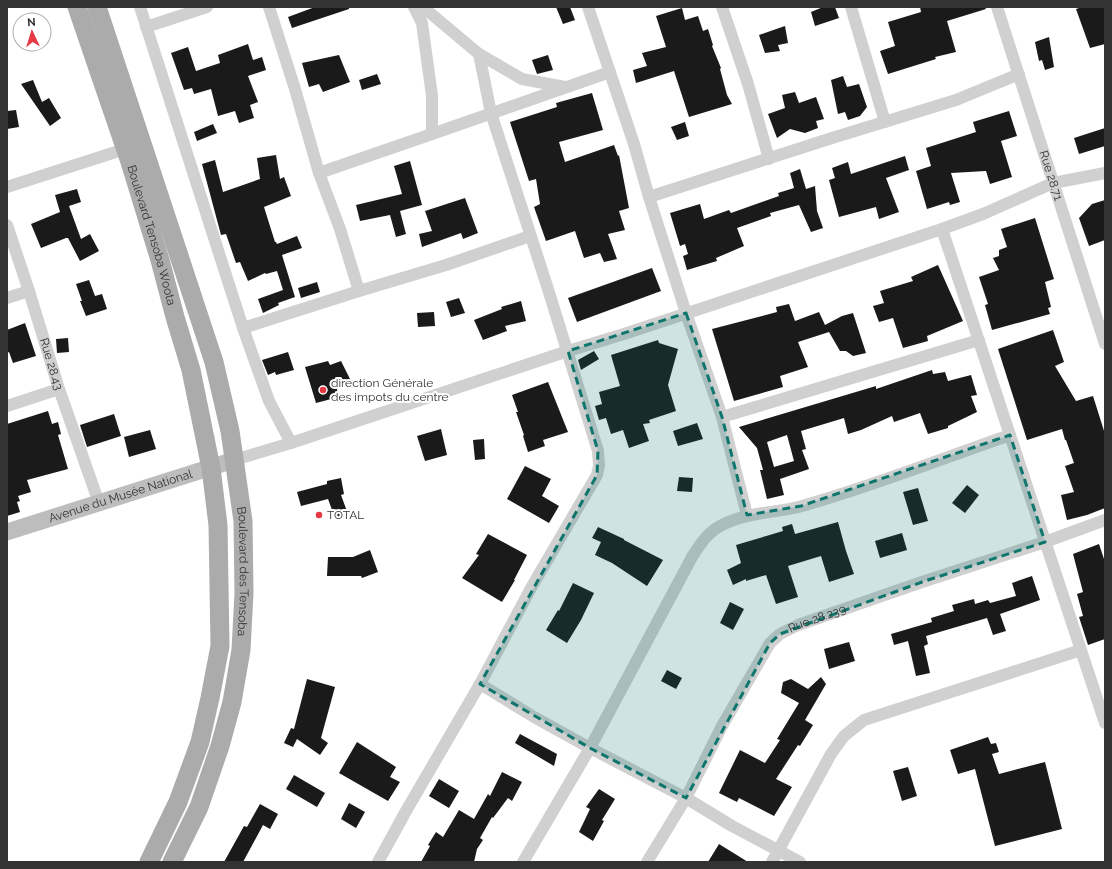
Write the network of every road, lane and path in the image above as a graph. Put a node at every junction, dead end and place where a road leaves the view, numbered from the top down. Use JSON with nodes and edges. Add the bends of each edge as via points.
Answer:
{"nodes":[{"id":1,"x":77,"y":7,"type":"edge"},
{"id":2,"x":97,"y":7,"type":"edge"},
{"id":3,"x":140,"y":7,"type":"edge"},
{"id":4,"x":207,"y":7,"type":"edge"},
{"id":5,"x":269,"y":7,"type":"edge"},
{"id":6,"x":414,"y":7,"type":"edge"},
{"id":7,"x":423,"y":7,"type":"edge"},
{"id":8,"x":588,"y":7,"type":"edge"},
{"id":9,"x":722,"y":7,"type":"edge"},
{"id":10,"x":851,"y":7,"type":"edge"},
{"id":11,"x":997,"y":7,"type":"edge"},
{"id":12,"x":146,"y":27,"type":"junction"},
{"id":13,"x":479,"y":54,"type":"junction"},
{"id":14,"x":610,"y":72,"type":"junction"},
{"id":15,"x":1019,"y":74,"type":"junction"},
{"id":16,"x":566,"y":87,"type":"junction"},
{"id":17,"x":490,"y":113,"type":"junction"},
{"id":18,"x":885,"y":122,"type":"junction"},
{"id":19,"x":432,"y":134,"type":"junction"},
{"id":20,"x":126,"y":149,"type":"junction"},
{"id":21,"x":769,"y":159,"type":"junction"},
{"id":22,"x":319,"y":172,"type":"junction"},
{"id":23,"x":1105,"y":173,"type":"edge"},
{"id":24,"x":1053,"y":183,"type":"junction"},
{"id":25,"x":7,"y":186,"type":"edge"},
{"id":26,"x":649,"y":197,"type":"junction"},
{"id":27,"x":7,"y":225,"type":"edge"},
{"id":28,"x":942,"y":228,"type":"junction"},
{"id":29,"x":530,"y":236,"type":"junction"},
{"id":30,"x":29,"y":291,"type":"junction"},
{"id":31,"x":360,"y":291,"type":"junction"},
{"id":32,"x":7,"y":298,"type":"edge"},
{"id":33,"x":686,"y":313,"type":"junction"},
{"id":34,"x":243,"y":328,"type":"junction"},
{"id":35,"x":979,"y":340,"type":"junction"},
{"id":36,"x":1105,"y":344,"type":"edge"},
{"id":37,"x":568,"y":350,"type":"junction"},
{"id":38,"x":59,"y":389,"type":"junction"},
{"id":39,"x":7,"y":406,"type":"edge"},
{"id":40,"x":722,"y":417,"type":"junction"},
{"id":41,"x":1010,"y":435,"type":"junction"},
{"id":42,"x":290,"y":443,"type":"junction"},
{"id":43,"x":234,"y":460,"type":"junction"},
{"id":44,"x":211,"y":468,"type":"junction"},
{"id":45,"x":99,"y":503,"type":"junction"},
{"id":46,"x":747,"y":515,"type":"junction"},
{"id":47,"x":1105,"y":520,"type":"edge"},
{"id":48,"x":7,"y":532,"type":"edge"},
{"id":49,"x":1045,"y":542,"type":"junction"},
{"id":50,"x":1081,"y":650,"type":"junction"},
{"id":51,"x":480,"y":684,"type":"junction"},
{"id":52,"x":1105,"y":723,"type":"edge"},
{"id":53,"x":590,"y":748,"type":"junction"},
{"id":54,"x":686,"y":798,"type":"junction"},
{"id":55,"x":780,"y":850,"type":"junction"},
{"id":56,"x":149,"y":862,"type":"edge"},
{"id":57,"x":172,"y":862,"type":"edge"},
{"id":58,"x":378,"y":862,"type":"edge"},
{"id":59,"x":524,"y":862,"type":"edge"},
{"id":60,"x":647,"y":862,"type":"edge"},
{"id":61,"x":772,"y":862,"type":"edge"},
{"id":62,"x":800,"y":862,"type":"edge"}],
"edges":[{"from":1,"to":20,"type":"main road","name":"Boulevard Tensoba Woota"},
{"from":2,"to":43,"type":"main road","name":"Boulevard Tensoba Woota","via":[[214,362]]},
{"from":3,"to":12,"type":"street"},
{"from":4,"to":12,"type":"street"},
{"from":5,"to":22,"type":"street","via":[[296,89]]},
{"from":6,"to":19,"type":"street","via":[[422,23],[432,96]]},
{"from":7,"to":13,"type":"street"},
{"from":8,"to":14,"type":"street"},
{"from":9,"to":21,"type":"street","via":[[748,84]]},
{"from":10,"to":18,"type":"street"},
{"from":11,"to":15,"type":"street","name":"Rue 28.71"},
{"from":12,"to":34,"type":"street"},
{"from":13,"to":16,"type":"street","via":[[522,79]]},
{"from":13,"to":17,"type":"street"},
{"from":14,"to":16,"type":"street"},
{"from":14,"to":26,"type":"street"},
{"from":15,"to":18,"type":"street","via":[[956,100]]},
{"from":15,"to":24,"type":"street","name":"Rue 28.71"},
{"from":16,"to":17,"type":"street"},
{"from":17,"to":19,"type":"street"},
{"from":17,"to":29,"type":"street"},
{"from":18,"to":21,"type":"street"},
{"from":19,"to":22,"type":"street"},
{"from":20,"to":25,"type":"street"},
{"from":20,"to":44,"type":"main road","name":"Boulevard Tensoba Woota","via":[[191,370]]},
{"from":21,"to":26,"type":"street"},
{"from":22,"to":31,"type":"street"},
{"from":23,"to":24,"type":"street"},
{"from":24,"to":28,"type":"street","via":[[983,214]]},
{"from":24,"to":36,"type":"street","name":"Rue 28.71"},
{"from":26,"to":33,"type":"street"},
{"from":27,"to":30,"type":"street","name":"Rue 28.43"},
{"from":28,"to":33,"type":"street"},
{"from":28,"to":35,"type":"street"},
{"from":29,"to":31,"type":"street"},
{"from":29,"to":37,"type":"street"},
{"from":30,"to":32,"type":"street"},
{"from":30,"to":38,"type":"street","name":"Rue 28.43"},
{"from":31,"to":34,"type":"street"},
{"from":33,"to":37,"type":"street"},
{"from":33,"to":40,"type":"street"},
{"from":34,"to":42,"type":"street","via":[[269,401]]},
{"from":35,"to":40,"type":"street"},
{"from":35,"to":41,"type":"street"},
{"from":37,"to":42,"type":"street"},
{"from":37,"to":51,"type":"street","via":[[598,451],[597,475],[531,588]]},
{"from":38,"to":39,"type":"street"},
{"from":38,"to":45,"type":"street","name":"Rue 28.43"},
{"from":40,"to":46,"type":"street"},
{"from":41,"to":46,"type":"street","via":[[801,506]]},
{"from":41,"to":49,"type":"street"},
{"from":42,"to":43,"type":"street"},
{"from":43,"to":44,"type":"street","name":"Avenue du Musée National"},
{"from":43,"to":57,"type":"main road","name":"Boulevard des Tensoba","via":[[243,521],[244,592],[241,650],[232,702],[220,746],[199,807]]},
{"from":44,"to":45,"type":"street","name":"Avenue du Musée National"},
{"from":44,"to":56,"type":"main road","name":"Boulevard des Tensoba","via":[[218,525],[220,646],[200,742],[178,802]]},
{"from":45,"to":48,"type":"street","name":"Avenue du Musée National"},
{"from":46,"to":53,"type":"street","via":[[719,526],[702,542]]},
{"from":47,"to":49,"type":"street","name":"Rue 28.239"},
{"from":49,"to":50,"type":"street"},
{"from":49,"to":54,"type":"street","name":"Rue 28.239","via":[[886,594],[798,625],[780,634],[770,643],[762,656],[722,726]]},
{"from":50,"to":52,"type":"street"},
{"from":50,"to":55,"type":"street","via":[[864,720],[844,736],[831,754]]},
{"from":51,"to":53,"type":"street"},
{"from":51,"to":58,"type":"street"},
{"from":53,"to":54,"type":"street"},
{"from":53,"to":59,"type":"street"},
{"from":54,"to":55,"type":"street","via":[[732,826]]},
{"from":54,"to":60,"type":"street","name":"Rue 28.239"},
{"from":55,"to":61,"type":"street"},
{"from":55,"to":62,"type":"street"}]}
